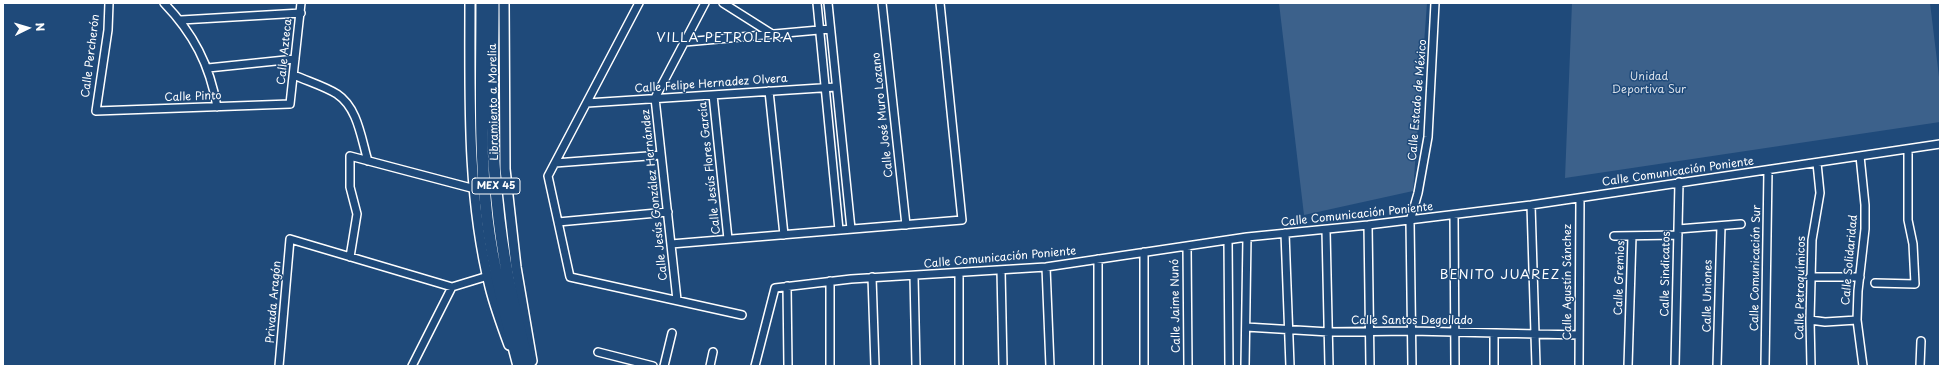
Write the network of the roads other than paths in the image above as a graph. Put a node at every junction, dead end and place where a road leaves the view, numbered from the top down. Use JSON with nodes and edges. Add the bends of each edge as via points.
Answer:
{"nodes":[{"id":1,"x":109,"y":3,"type":"edge"},
{"id":2,"x":164,"y":3,"type":"edge"},
{"id":3,"x":301,"y":3,"type":"edge"},
{"id":4,"x":470,"y":3,"type":"edge"},
{"id":5,"x":482,"y":3,"type":"edge"},
{"id":6,"x":493,"y":3,"type":"edge"},
{"id":7,"x":504,"y":3,"type":"edge"},
{"id":8,"x":639,"y":3,"type":"edge"},
{"id":9,"x":705,"y":3,"type":"edge"},
{"id":10,"x":723,"y":3,"type":"edge"},
{"id":11,"x":816,"y":3,"type":"edge"},
{"id":12,"x":828,"y":3,"type":"edge"},
{"id":13,"x":882,"y":3,"type":"edge"},
{"id":14,"x":940,"y":3,"type":"edge"},
{"id":15,"x":1435,"y":3,"type":"edge"},
{"id":16,"x":301,"y":13,"type":"junction"},
{"id":17,"x":181,"y":20,"type":"junction"},
{"id":18,"x":830,"y":28,"type":"junction"},
{"id":19,"x":819,"y":30,"type":"junction"},
{"id":20,"x":772,"y":34,"type":"junction"},
{"id":21,"x":685,"y":42,"type":"junction"},
{"id":22,"x":295,"y":59,"type":"junction"},
{"id":23,"x":208,"y":68,"type":"junction"},
{"id":24,"x":294,"y":75,"type":"junction"},
{"id":25,"x":836,"y":87,"type":"junction"},
{"id":26,"x":825,"y":88,"type":"junction"},
{"id":27,"x":769,"y":91,"type":"junction"},
{"id":28,"x":713,"y":95,"type":"junction"},
{"id":29,"x":655,"y":98,"type":"junction"},
{"id":30,"x":587,"y":103,"type":"junction"},
{"id":31,"x":290,"y":104,"type":"joint"},
{"id":32,"x":217,"y":107,"type":"junction"},
{"id":33,"x":96,"y":111,"type":"joint"},
{"id":34,"x":1940,"y":144,"type":"edge"},
{"id":35,"x":1908,"y":149,"type":"junction"},
{"id":36,"x":661,"y":155,"type":"junction"},
{"id":37,"x":1860,"y":156,"type":"junction"},
{"id":38,"x":368,"y":160,"type":"junction"},
{"id":39,"x":555,"y":163,"type":"junction"},
{"id":40,"x":1817,"y":163,"type":"junction"},
{"id":41,"x":1768,"y":170,"type":"junction"},
{"id":42,"x":1679,"y":182,"type":"junction"},
{"id":43,"x":476,"y":189,"type":"junction"},
{"id":44,"x":1580,"y":198,"type":"junction"},
{"id":45,"x":1531,"y":205,"type":"junction"},
{"id":46,"x":668,"y":212,"type":"junction"},
{"id":47,"x":1454,"y":215,"type":"junction"},
{"id":48,"x":1410,"y":221,"type":"junction"},
{"id":49,"x":558,"y":222,"type":"junction"},
{"id":50,"x":1741,"y":224,"type":"dead end"},
{"id":51,"x":906,"y":225,"type":"junction"},
{"id":52,"x":1368,"y":225,"type":"junction"},
{"id":53,"x":1721,"y":226,"type":"junction"},
{"id":54,"x":851,"y":229,"type":"junction"},
{"id":55,"x":839,"y":230,"type":"junction"},
{"id":56,"x":1326,"y":230,"type":"junction"},
{"id":57,"x":1678,"y":232,"type":"junction"},
{"id":58,"x":1285,"y":233,"type":"junction"},
{"id":59,"x":784,"y":235,"type":"junction"},
{"id":60,"x":1614,"y":236,"type":"dead end"},
{"id":61,"x":1632,"y":236,"type":"junction"},
{"id":62,"x":1247,"y":237,"type":"junction"},
{"id":63,"x":728,"y":240,"type":"junction"},
{"id":64,"x":1228,"y":240,"type":"junction"},
{"id":65,"x":671,"y":244,"type":"junction"},
{"id":66,"x":1187,"y":246,"type":"junction"},
{"id":67,"x":1144,"y":252,"type":"junction"},
{"id":68,"x":350,"y":257,"type":"junction"},
{"id":69,"x":1098,"y":259,"type":"junction"},
{"id":70,"x":1046,"y":267,"type":"junction"},
{"id":71,"x":1001,"y":270,"type":"junction"},
{"id":72,"x":958,"y":273,"type":"junction"},
{"id":73,"x":488,"y":276,"type":"junction"},
{"id":74,"x":914,"y":276,"type":"junction"},
{"id":75,"x":872,"y":277,"type":"junction"},
{"id":76,"x":1810,"y":277,"type":"junction"},
{"id":77,"x":1860,"y":278,"type":"junction"},
{"id":78,"x":830,"y":281,"type":"junction"},
{"id":79,"x":1875,"y":284,"type":"dead end"},
{"id":80,"x":787,"y":286,"type":"junction"},
{"id":81,"x":452,"y":288,"type":"junction"},
{"id":82,"x":677,"y":300,"type":"junction"},
{"id":83,"x":742,"y":315,"type":"dead end"},
{"id":84,"x":1810,"y":320,"type":"junction"},
{"id":85,"x":1857,"y":320,"type":"junction"},
{"id":86,"x":1246,"y":327,"type":"junction"},
{"id":87,"x":1289,"y":330,"type":"junction"},
{"id":88,"x":1412,"y":331,"type":"junction"},
{"id":89,"x":1329,"y":332,"type":"junction"},
{"id":90,"x":1370,"y":332,"type":"junction"},
{"id":91,"x":1455,"y":332,"type":"junction"},
{"id":92,"x":672,"y":333,"type":"dead end"},
{"id":93,"x":1494,"y":333,"type":"junction"},
{"id":94,"x":1535,"y":334,"type":"junction"},
{"id":95,"x":1579,"y":335,"type":"junction"},
{"id":96,"x":1921,"y":341,"type":"dead end"},
{"id":97,"x":598,"y":352,"type":"dead end"},
{"id":98,"x":714,"y":352,"type":"dead end"},
{"id":99,"x":279,"y":366,"type":"edge"},
{"id":100,"x":412,"y":366,"type":"edge"},
{"id":101,"x":517,"y":366,"type":"edge"},
{"id":102,"x":530,"y":366,"type":"edge"},
{"id":103,"x":534,"y":366,"type":"edge"},
{"id":104,"x":653,"y":366,"type":"edge"},
{"id":105,"x":664,"y":366,"type":"edge"},
{"id":106,"x":710,"y":366,"type":"edge"},
{"id":107,"x":755,"y":366,"type":"edge"},
{"id":108,"x":788,"y":366,"type":"edge"},
{"id":109,"x":830,"y":366,"type":"edge"},
{"id":110,"x":875,"y":366,"type":"edge"},
{"id":111,"x":916,"y":366,"type":"edge"},
{"id":112,"x":959,"y":366,"type":"edge"},
{"id":113,"x":1003,"y":366,"type":"edge"},
{"id":114,"x":1050,"y":366,"type":"edge"},
{"id":115,"x":1098,"y":366,"type":"edge"},
{"id":116,"x":1144,"y":366,"type":"edge"},
{"id":117,"x":1188,"y":366,"type":"edge"},
{"id":118,"x":1229,"y":366,"type":"edge"},
{"id":119,"x":1245,"y":366,"type":"edge"},
{"id":120,"x":1290,"y":366,"type":"edge"},
{"id":121,"x":1329,"y":366,"type":"edge"},
{"id":122,"x":1370,"y":366,"type":"edge"},
{"id":123,"x":1412,"y":366,"type":"edge"},
{"id":124,"x":1455,"y":366,"type":"edge"},
{"id":125,"x":1494,"y":366,"type":"edge"},
{"id":126,"x":1536,"y":366,"type":"edge"},
{"id":127,"x":1579,"y":366,"type":"edge"},
{"id":128,"x":1628,"y":366,"type":"edge"},
{"id":129,"x":1675,"y":366,"type":"edge"},
{"id":130,"x":1718,"y":366,"type":"edge"},
{"id":131,"x":1765,"y":366,"type":"edge"},
{"id":132,"x":1811,"y":366,"type":"edge"},
{"id":133,"x":1863,"y":366,"type":"edge"},
{"id":134,"x":1920,"y":366,"type":"edge"}],
"edges":[{"from":1,"to":33,"type":"street","name":"Calle Percherón","via":[[108,30]]},
{"from":2,"to":17,"type":"street"},
{"from":3,"to":16,"type":"street","name":"Calle Azteca"},
{"from":4,"to":43,"type":"main road","via":[[471,125]]},
{"from":5,"to":101,"type":"highway","name":"Libramiento a Morelia","number":"MEX 45","via":[[483,138],[487,218],[498,283]]},
{"from":6,"to":102,"type":"highway","name":"Libramiento a Morelia","number":"MEX 45","via":[[496,199],[511,292]]},
{"from":7,"to":103,"type":"main road","via":[[505,170],[516,266]]},
{"from":8,"to":30,"type":"street"},
{"from":9,"to":21,"type":"street","name":"Calle Jesús González Hernández"},
{"from":10,"to":20,"type":"street"},
{"from":11,"to":19,"type":"street"},
{"from":12,"to":18,"type":"street"},
{"from":13,"to":51,"type":"street","name":"Calle José Muro Lozano"},
{"from":14,"to":51,"type":"street","via":[[962,220]]},
{"from":15,"to":48,"type":"street","name":"Calle Estado de México","via":[[1428,137]]},
{"from":16,"to":17,"type":"street"},
{"from":16,"to":22,"type":"street","name":"Calle Azteca"},
{"from":17,"to":23,"type":"street"},
{"from":18,"to":19,"type":"street"},
{"from":18,"to":25,"type":"street"},
{"from":19,"to":20,"type":"street"},
{"from":19,"to":26,"type":"street"},
{"from":20,"to":21,"type":"street"},
{"from":21,"to":29,"type":"street","name":"Calle Jesús González Hernández"},
{"from":22,"to":23,"type":"street"},
{"from":22,"to":24,"type":"street","name":"Calle Azteca"},
{"from":23,"to":32,"type":"street"},
{"from":24,"to":31,"type":"street","name":"Calle Azteca"},
{"from":24,"to":38,"type":"street","via":[[336,94],[347,103],[354,115]]},
{"from":25,"to":26,"type":"street","name":"Calle Felipe Hernadez Olvera"},
{"from":25,"to":54,"type":"street"},
{"from":26,"to":27,"type":"street","name":"Calle Felipe Hernadez Olvera"},
{"from":26,"to":55,"type":"street"},
{"from":27,"to":28,"type":"street","name":"Calle Felipe Hernadez Olvera"},
{"from":27,"to":59,"type":"street"},
{"from":28,"to":29,"type":"street","name":"Calle Felipe Hernadez Olvera"},
{"from":28,"to":63,"type":"street","name":"Calle Jesús Flores García"},
{"from":29,"to":30,"type":"street","name":"Calle Felipe Hernadez Olvera"},
{"from":29,"to":36,"type":"street","name":"Calle Jesús González Hernández"},
{"from":30,"to":39,"type":"street"},
{"from":31,"to":32,"type":"street","name":"Calle Pinto"},
{"from":32,"to":33,"type":"street","name":"Calle Pinto"},
{"from":34,"to":35,"type":"street","name":"Calle Comunicación Poniente"},
{"from":35,"to":37,"type":"street","name":"Calle Comunicación Poniente"},
{"from":35,"to":79,"type":"street","via":[[1908,220],[1913,244],[1914,284]]},
{"from":36,"to":39,"type":"street"},
{"from":36,"to":46,"type":"street","name":"Calle Jesús González Hernández"},
{"from":37,"to":40,"type":"street","name":"Calle Comunicación Poniente"},
{"from":37,"to":77,"type":"street","name":"Calle Solidaridad","via":[[1865,205]]},
{"from":38,"to":43,"type":"street"},
{"from":38,"to":68,"type":"street","via":[[350,156],[350,187],[357,214]]},
{"from":39,"to":49,"type":"street","via":[[548,176]]},
{"from":40,"to":41,"type":"street","name":"Calle Comunicación Poniente"},
{"from":40,"to":76,"type":"street","name":"Calle Petroquímicos","via":[[1820,193],[1812,240]]},
{"from":41,"to":42,"type":"street","name":"Calle Comunicación Poniente"},
{"from":41,"to":131,"type":"street","name":"Calle Comunicación Sur"},
{"from":42,"to":44,"type":"street","name":"Calle Comunicación Poniente"},
{"from":42,"to":57,"type":"street","name":"Calle Sindicatos"},
{"from":43,"to":73,"type":"main road"},
{"from":44,"to":45,"type":"street","name":"Calle Comunicación Poniente"},
{"from":44,"to":95,"type":"street","name":"Calle Agustín Sánchez"},
{"from":45,"to":47,"type":"street","name":"Calle Comunicación Poniente"},
{"from":45,"to":94,"type":"street"},
{"from":46,"to":49,"type":"street"},
{"from":46,"to":65,"type":"street","name":"Calle Jesús González Hernández"},
{"from":47,"to":48,"type":"street","name":"Calle Comunicación Poniente"},
{"from":47,"to":91,"type":"street"},
{"from":48,"to":52,"type":"street","name":"Calle Comunicación Poniente"},
{"from":48,"to":88,"type":"street","name":"Calle Estado de México"},
{"from":49,"to":82,"type":"street","via":[[570,277]]},
{"from":50,"to":53,"type":"street"},
{"from":51,"to":54,"type":"street"},
{"from":52,"to":56,"type":"street","name":"Calle Comunicación Poniente"},
{"from":52,"to":90,"type":"street"},
{"from":53,"to":57,"type":"street"},
{"from":53,"to":130,"type":"street","name":"Calle Uniones"},
{"from":54,"to":55,"type":"street"},
{"from":55,"to":59,"type":"street"},
{"from":56,"to":58,"type":"street","name":"Calle Comunicación Poniente"},
{"from":56,"to":89,"type":"street"},
{"from":57,"to":61,"type":"street","name":"Calle Gremios"},
{"from":57,"to":129,"type":"street","name":"Calle Sindicatos"},
{"from":58,"to":62,"type":"street","name":"Calle Comunicación Poniente"},
{"from":58,"to":87,"type":"street"},
{"from":59,"to":63,"type":"street"},
{"from":60,"to":61,"type":"street"},
{"from":61,"to":128,"type":"street","name":"Calle Gremios"},
{"from":62,"to":64,"type":"street","name":"Calle Comunicación Poniente"},
{"from":62,"to":86,"type":"street"},
{"from":63,"to":65,"type":"street"},
{"from":64,"to":66,"type":"street","name":"Calle Comunicación Poniente"},
{"from":64,"to":118,"type":"street"},
{"from":65,"to":82,"type":"street","name":"Calle Jesús González Hernández"},
{"from":66,"to":67,"type":"street","name":"Calle Comunicación Poniente"},
{"from":66,"to":117,"type":"street","name":"Calle Jaime Nunó"},
{"from":67,"to":69,"type":"street","name":"Calle Comunicación Poniente"},
{"from":67,"to":116,"type":"street"},
{"from":68,"to":81,"type":"street"},
{"from":68,"to":99,"type":"street","name":"Privada Aragón","via":[[290,239]]},
{"from":69,"to":70,"type":"street","name":"Calle Comunicación Poniente"},
{"from":69,"to":115,"type":"street"},
{"from":70,"to":71,"type":"street","name":"Calle Comunicación Poniente"},
{"from":70,"to":114,"type":"street"},
{"from":71,"to":72,"type":"street","name":"Calle Comunicación Poniente"},
{"from":71,"to":113,"type":"street"},
{"from":72,"to":74,"type":"street","name":"Calle Comunicación Poniente"},
{"from":72,"to":112,"type":"street"},
{"from":73,"to":81,"type":"street"},
{"from":73,"to":101,"type":"main road"},
{"from":74,"to":75,"type":"street","name":"Calle Comunicación Poniente"},
{"from":74,"to":111,"type":"street"},
{"from":75,"to":78,"type":"street","name":"Calle Comunicación Poniente"},
{"from":75,"to":110,"type":"street"},
{"from":76,"to":77,"type":"street"},
{"from":76,"to":84,"type":"street","name":"Calle Petroquímicos"},
{"from":77,"to":85,"type":"street","name":"Calle Solidaridad"},
{"from":78,"to":80,"type":"street","name":"Calle Comunicación Poniente"},
{"from":78,"to":109,"type":"street"},
{"from":80,"to":107,"type":"street","name":"Calle Comunicación Poniente","via":[[775,288]]},
{"from":80,"to":108,"type":"street"},
{"from":81,"to":100,"type":"street"},
{"from":82,"to":83,"type":"street"},
{"from":84,"to":85,"type":"street"},
{"from":84,"to":132,"type":"street","name":"Calle Petroquímicos"},
{"from":85,"to":133,"type":"street","name":"Calle Solidaridad"},
{"from":86,"to":87,"type":"street","name":"Calle Santos Degollado"},
{"from":86,"to":119,"type":"street"},
{"from":87,"to":89,"type":"street","name":"Calle Santos Degollado"},
{"from":87,"to":120,"type":"street"},
{"from":88,"to":90,"type":"street","name":"Calle Santos Degollado"},
{"from":88,"to":91,"type":"street","name":"Calle Santos Degollado"},
{"from":88,"to":123,"type":"street","name":"Calle Estado de México"},
{"from":89,"to":90,"type":"street","name":"Calle Santos Degollado"},
{"from":89,"to":121,"type":"street"},
{"from":90,"to":122,"type":"street"},
{"from":91,"to":93,"type":"street","name":"Calle Santos Degollado"},
{"from":91,"to":124,"type":"street"},
{"from":92,"to":105,"type":"street"},
{"from":93,"to":94,"type":"street","name":"Calle Santos Degollado"},
{"from":93,"to":125,"type":"street"},
{"from":94,"to":95,"type":"street","name":"Calle Santos Degollado"},
{"from":94,"to":126,"type":"street"},
{"from":95,"to":127,"type":"street","name":"Calle Agustín Sánchez"},
{"from":96,"to":134,"type":"street"},
{"from":97,"to":104,"type":"street"},
{"from":98,"to":106,"type":"street"}]}
